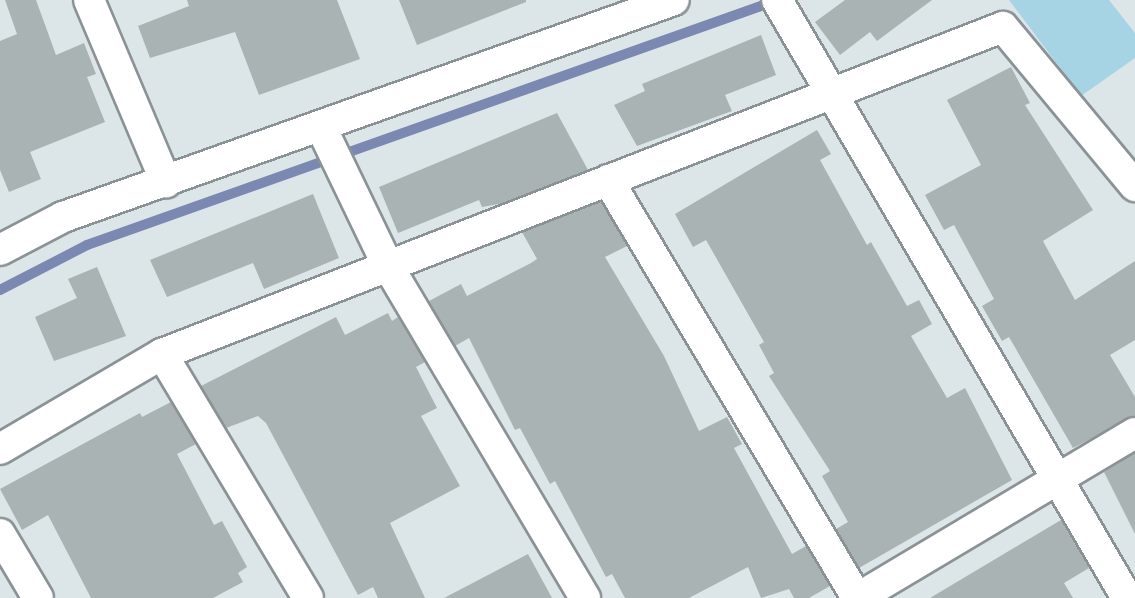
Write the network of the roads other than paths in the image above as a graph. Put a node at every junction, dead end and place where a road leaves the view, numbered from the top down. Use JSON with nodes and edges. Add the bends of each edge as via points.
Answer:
{"nodes":[{"id":1,"x":674,"y":0,"type":"edge"},
{"id":2,"x":94,"y":1,"type":"edge"},
{"id":3,"x":781,"y":10,"type":"edge"},
{"id":4,"x":830,"y":95,"type":"junction"},
{"id":5,"x":324,"y":137,"type":"junction"},
{"id":6,"x":608,"y":180,"type":"junction"},
{"id":7,"x":166,"y":182,"type":"junction"},
{"id":8,"x":1135,"y":186,"type":"edge"},
{"id":9,"x":0,"y":250,"type":"edge"},
{"id":10,"x":388,"y":266,"type":"junction"},
{"id":11,"x":162,"y":354,"type":"junction"},
{"id":12,"x":1135,"y":433,"type":"edge"},
{"id":13,"x":0,"y":449,"type":"edge"},
{"id":14,"x":1057,"y":479,"type":"junction"},
{"id":15,"x":0,"y":534,"type":"edge"},
{"id":16,"x":38,"y":598,"type":"edge"},
{"id":17,"x":308,"y":598,"type":"edge"},
{"id":18,"x":585,"y":598,"type":"edge"},
{"id":19,"x":858,"y":598,"type":"edge"},
{"id":20,"x":1127,"y":598,"type":"edge"}],
"edges":[{"from":1,"to":5,"type":"street"},
{"from":2,"to":7,"type":"street"},
{"from":3,"to":4,"type":"street"},
{"from":4,"to":6,"type":"street"},
{"from":4,"to":8,"type":"street","via":[[1003,27]]},
{"from":4,"to":14,"type":"street"},
{"from":5,"to":7,"type":"street"},
{"from":5,"to":10,"type":"street","via":[[343,183]]},
{"from":6,"to":10,"type":"street"},
{"from":6,"to":19,"type":"street"},
{"from":7,"to":9,"type":"street","via":[[63,217]]},
{"from":10,"to":11,"type":"street"},
{"from":10,"to":18,"type":"street"},
{"from":11,"to":13,"type":"street"},
{"from":11,"to":17,"type":"street"},
{"from":12,"to":14,"type":"street"},
{"from":14,"to":19,"type":"street"},
{"from":14,"to":20,"type":"street"},
{"from":15,"to":16,"type":"street"}]}
